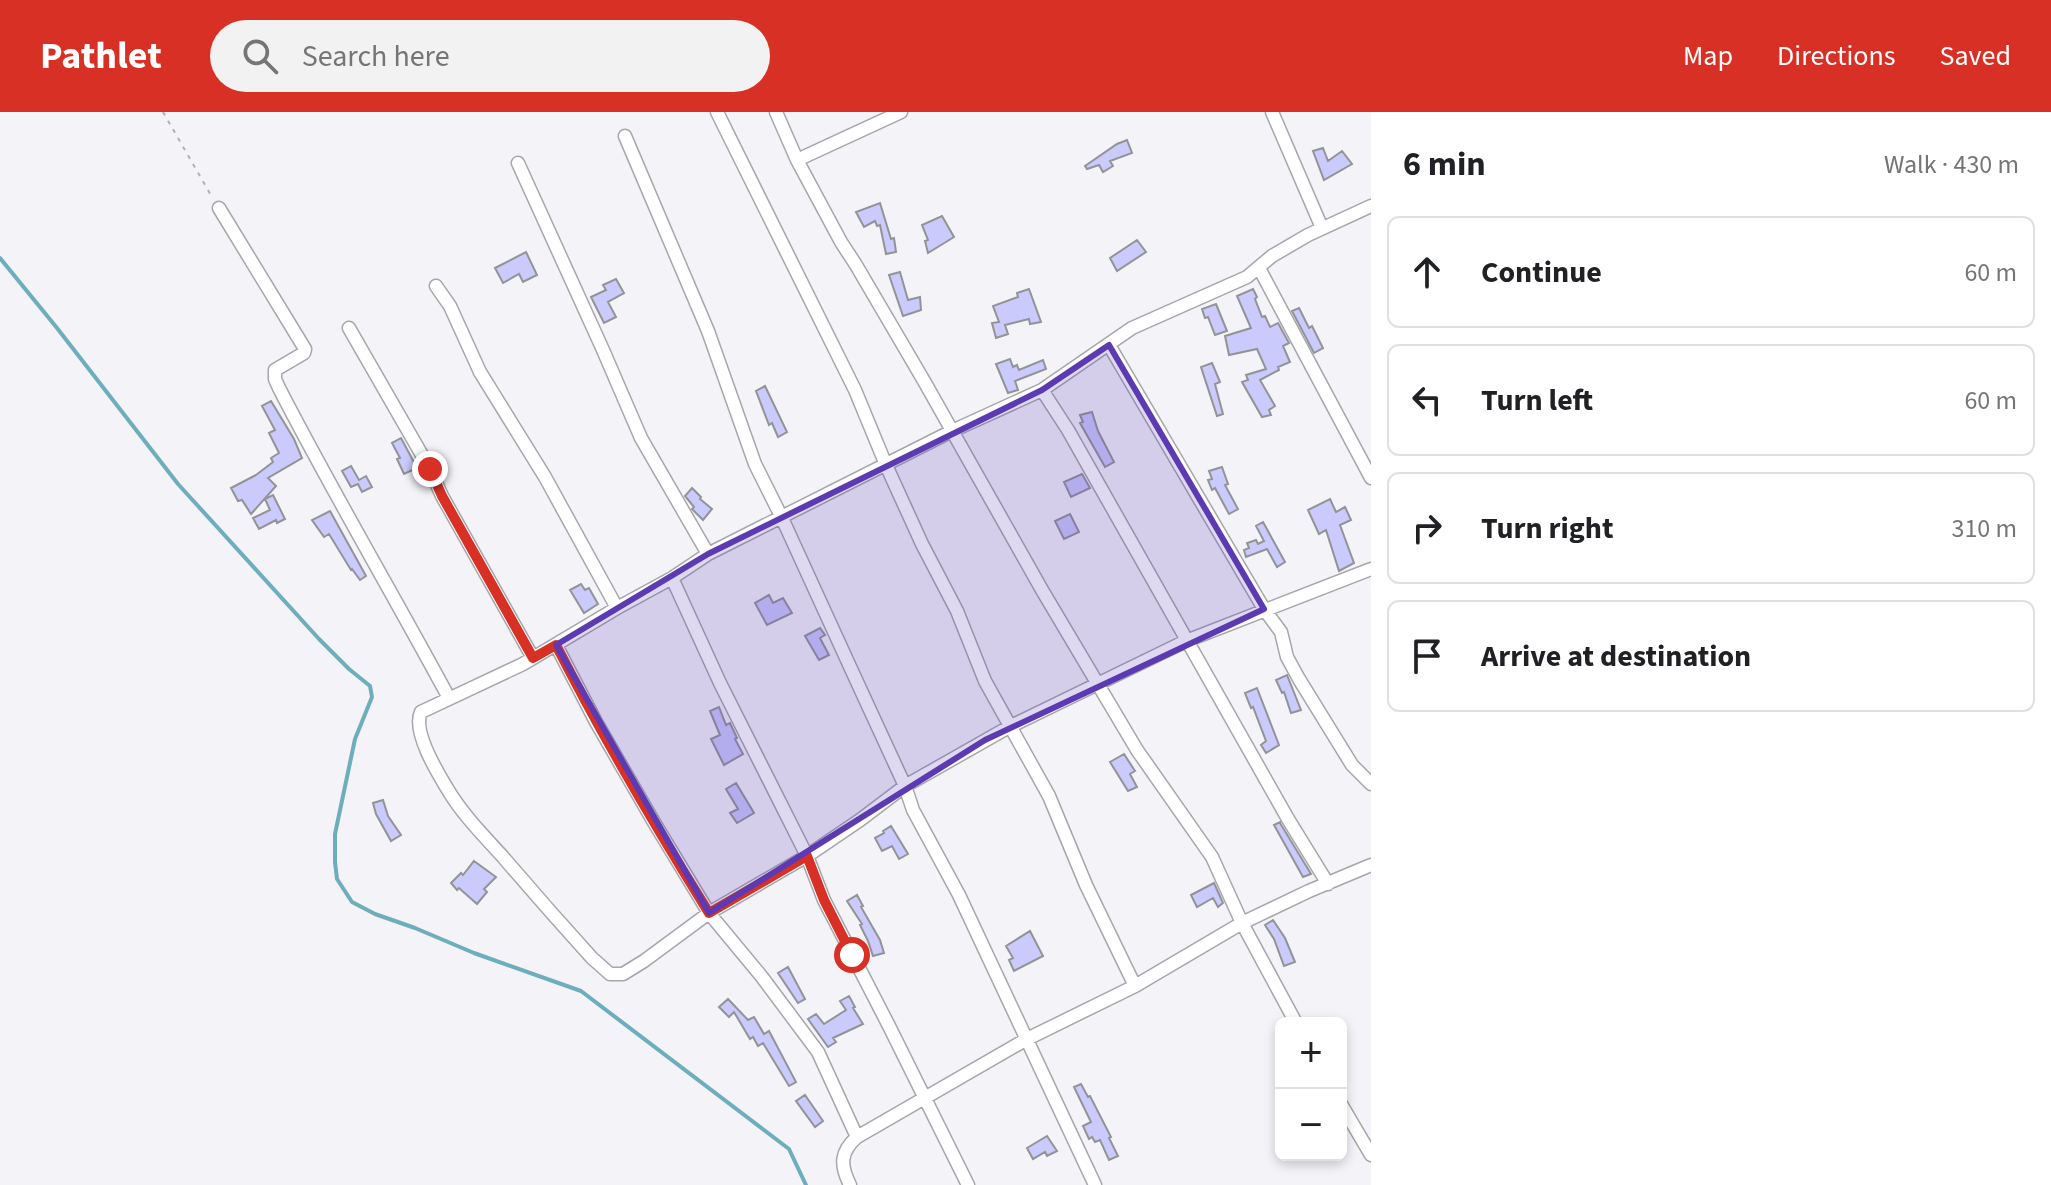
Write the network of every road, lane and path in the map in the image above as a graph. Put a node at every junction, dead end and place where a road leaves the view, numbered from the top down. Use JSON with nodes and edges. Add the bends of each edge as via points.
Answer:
{"nodes":[{"id":1,"x":163,"y":112,"type":"edge"},
{"id":2,"x":717,"y":112,"type":"edge"},
{"id":3,"x":776,"y":112,"type":"edge"},
{"id":4,"x":901,"y":112,"type":"edge"},
{"id":5,"x":1272,"y":112,"type":"edge"},
{"id":6,"x":625,"y":136,"type":"dead end"},
{"id":7,"x":797,"y":160,"type":"junction"},
{"id":8,"x":518,"y":163,"type":"dead end"},
{"id":9,"x":1371,"y":206,"type":"edge"},
{"id":10,"x":219,"y":208,"type":"joint"},
{"id":11,"x":1322,"y":228,"type":"junction"},
{"id":12,"x":1259,"y":268,"type":"junction"},
{"id":13,"x":436,"y":286,"type":"dead end"},
{"id":14,"x":349,"y":328,"type":"dead end"},
{"id":15,"x":1109,"y":345,"type":"junction"},
{"id":16,"x":1042,"y":390,"type":"junction"},
{"id":17,"x":952,"y":431,"type":"junction"},
{"id":18,"x":886,"y":465,"type":"junction"},
{"id":19,"x":1371,"y":478,"type":"edge"},
{"id":20,"x":782,"y":518,"type":"junction"},
{"id":21,"x":708,"y":554,"type":"junction"},
{"id":22,"x":1371,"y":569,"type":"edge"},
{"id":23,"x":672,"y":578,"type":"junction"},
{"id":24,"x":617,"y":608,"type":"junction"},
{"id":25,"x":1264,"y":609,"type":"junction"},
{"id":26,"x":1186,"y":641,"type":"junction"},
{"id":27,"x":556,"y":645,"type":"junction"},
{"id":28,"x":533,"y":658,"type":"junction"},
{"id":29,"x":1098,"y":684,"type":"junction"},
{"id":30,"x":449,"y":698,"type":"junction"},
{"id":31,"x":1009,"y":727,"type":"junction"},
{"id":32,"x":1371,"y":784,"type":"edge"},
{"id":33,"x":905,"y":786,"type":"junction"},
{"id":34,"x":807,"y":856,"type":"junction"},
{"id":35,"x":1371,"y":865,"type":"edge"},
{"id":36,"x":1328,"y":884,"type":"junction"},
{"id":37,"x":709,"y":913,"type":"junction"},
{"id":38,"x":1242,"y":923,"type":"junction"},
{"id":39,"x":1135,"y":986,"type":"junction"},
{"id":40,"x":1293,"y":1017,"type":"edge"},
{"id":41,"x":1027,"y":1039,"type":"junction"},
{"id":42,"x":924,"y":1099,"type":"junction"},
{"id":43,"x":1347,"y":1114,"type":"edge"},
{"id":44,"x":857,"y":1137,"type":"junction"},
{"id":45,"x":1371,"y":1155,"type":"edge"},
{"id":46,"x":850,"y":1185,"type":"edge"},
{"id":47,"x":968,"y":1185,"type":"edge"},
{"id":48,"x":1095,"y":1185,"type":"edge"}],
"edges":[{"from":1,"to":10,"type":"path"},
{"from":2,"to":18,"type":"street","via":[[855,390]]},
{"from":3,"to":7,"type":"street"},
{"from":4,"to":7,"type":"street"},
{"from":5,"to":11,"type":"street"},
{"from":6,"to":20,"type":"street","via":[[708,331],[755,464]]},
{"from":7,"to":17,"type":"street"},
{"from":8,"to":21,"type":"street","via":[[641,438]]},
{"from":9,"to":11,"type":"street"},
{"from":10,"to":30,"type":"street","via":[[305,349],[275,370],[279,388]]},
{"from":11,"to":12,"type":"street"},
{"from":12,"to":15,"type":"street","via":[[1132,328]]},
{"from":12,"to":19,"type":"street"},
{"from":13,"to":24,"type":"street"},
{"from":14,"to":28,"type":"street"},
{"from":15,"to":16,"type":"street"},
{"from":15,"to":25,"type":"street"},
{"from":16,"to":17,"type":"street"},
{"from":16,"to":26,"type":"street"},
{"from":17,"to":18,"type":"street"},
{"from":17,"to":29,"type":"street"},
{"from":18,"to":20,"type":"street"},
{"from":18,"to":31,"type":"street"},
{"from":20,"to":21,"type":"street"},
{"from":20,"to":33,"type":"street"},
{"from":21,"to":23,"type":"street"},
{"from":22,"to":25,"type":"street"},
{"from":23,"to":24,"type":"street"},
{"from":23,"to":34,"type":"street"},
{"from":24,"to":27,"type":"street"},
{"from":25,"to":26,"type":"street"},
{"from":25,"to":32,"type":"street","via":[[1281,632],[1299,679],[1352,765]]},
{"from":26,"to":29,"type":"street"},
{"from":26,"to":36,"type":"street"},
{"from":27,"to":28,"type":"street"},
{"from":27,"to":37,"type":"street"},
{"from":28,"to":30,"type":"street"},
{"from":29,"to":31,"type":"street"},
{"from":29,"to":38,"type":"street","via":[[1212,857]]},
{"from":30,"to":37,"type":"street","via":[[421,712],[418,721],[449,792],[603,970],[623,974]]},
{"from":31,"to":33,"type":"street"},
{"from":31,"to":39,"type":"street","via":[[1049,796]]},
{"from":33,"to":34,"type":"street"},
{"from":33,"to":41,"type":"street"},
{"from":34,"to":37,"type":"street"},
{"from":34,"to":42,"type":"street"},
{"from":35,"to":36,"type":"street"},
{"from":36,"to":38,"type":"street"},
{"from":37,"to":44,"type":"street","via":[[818,1052]]},
{"from":38,"to":39,"type":"street"},
{"from":38,"to":40,"type":"street"},
{"from":39,"to":41,"type":"street"},
{"from":41,"to":42,"type":"street"},
{"from":41,"to":48,"type":"street"},
{"from":42,"to":44,"type":"street"},
{"from":42,"to":47,"type":"street"},
{"from":43,"to":45,"type":"street"},
{"from":44,"to":46,"type":"street","via":[[847,1146],[843,1161]]}]}
